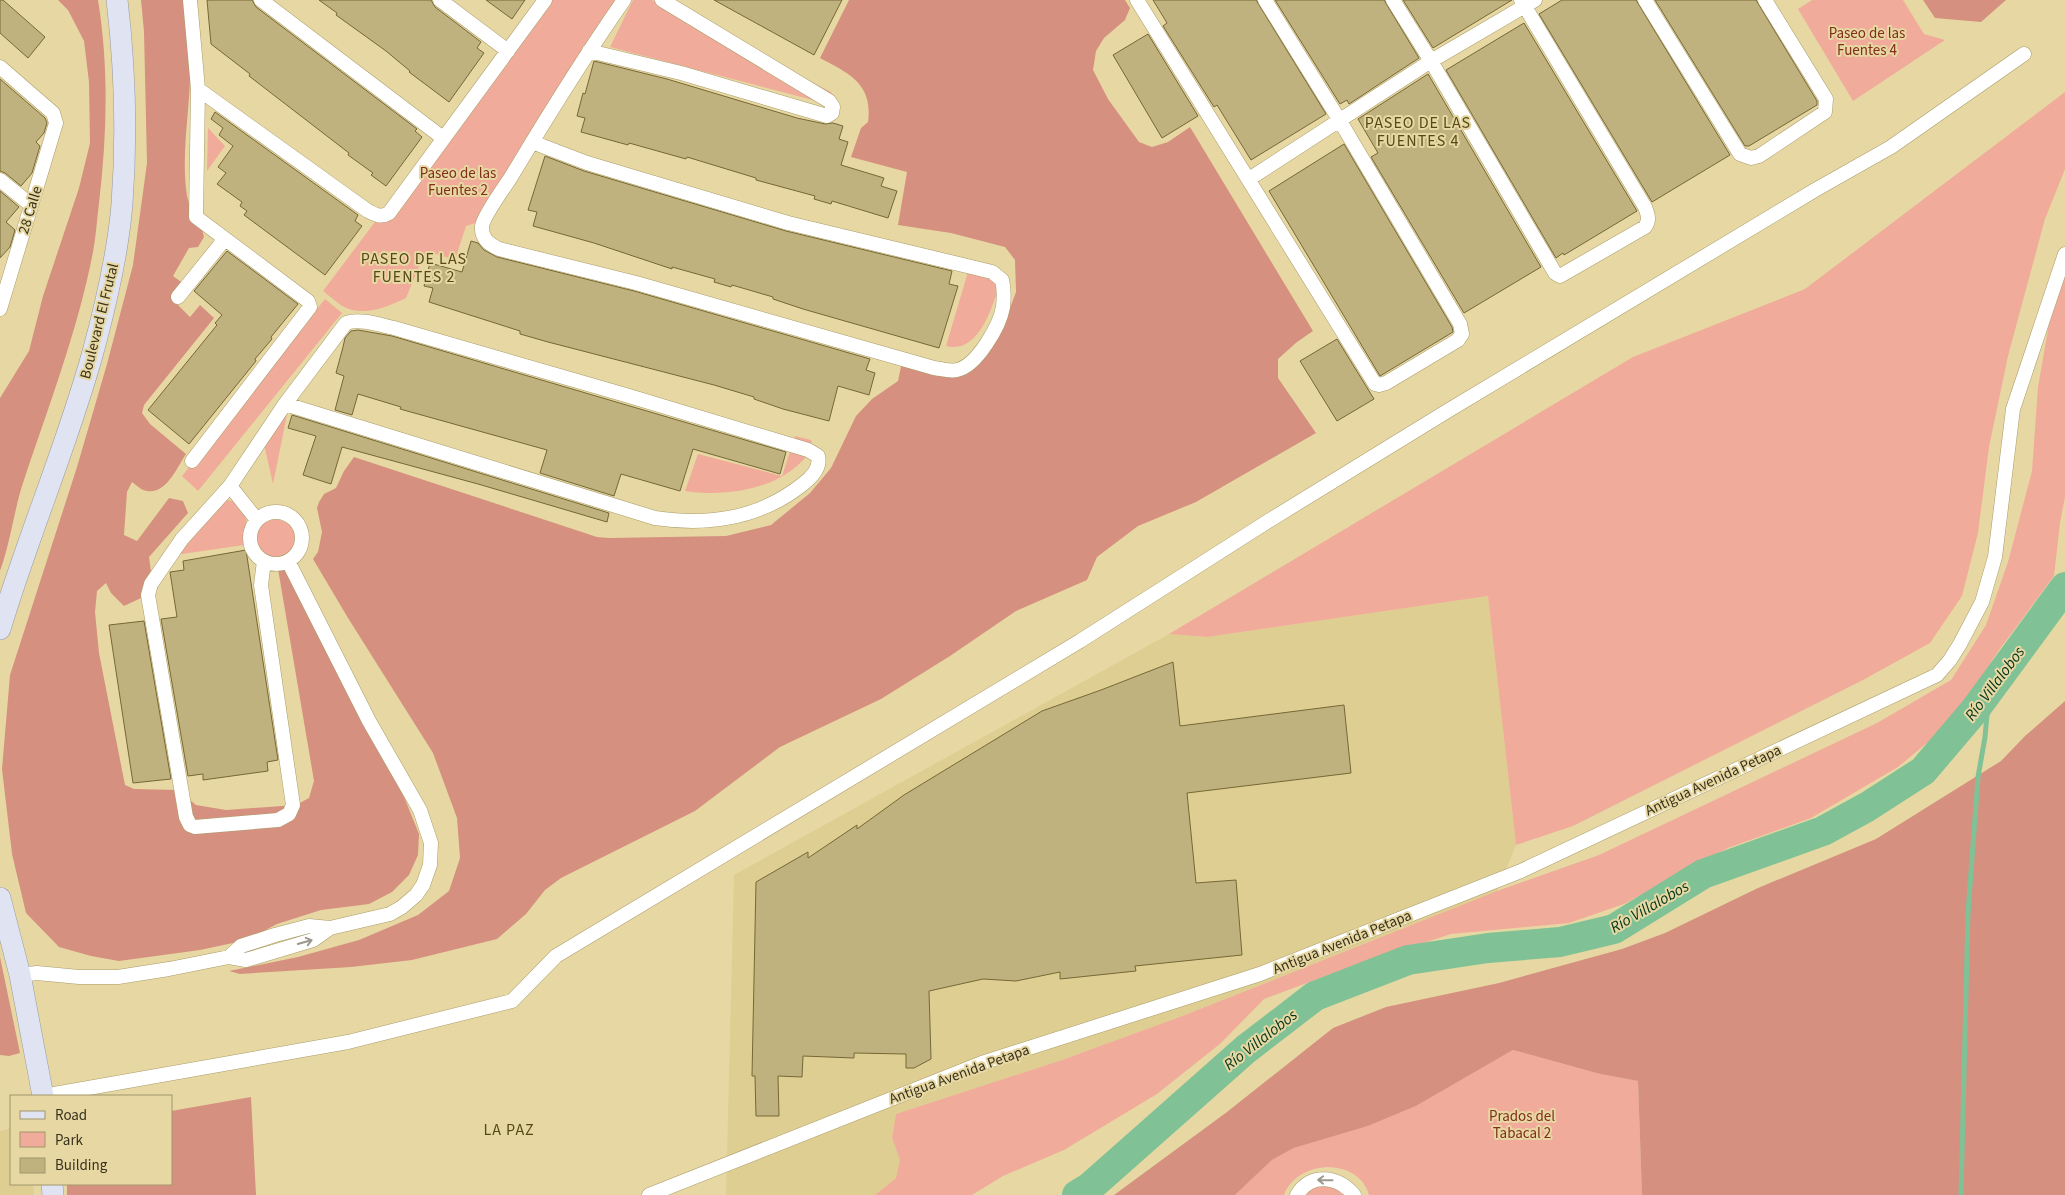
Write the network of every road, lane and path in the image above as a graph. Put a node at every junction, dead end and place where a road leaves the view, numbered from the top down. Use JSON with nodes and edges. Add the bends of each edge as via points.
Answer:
{"nodes":[{"id":1,"x":117,"y":0,"type":"edge"},
{"id":2,"x":190,"y":0,"type":"edge"},
{"id":3,"x":261,"y":0,"type":"edge"},
{"id":4,"x":440,"y":0,"type":"edge"},
{"id":5,"x":545,"y":0,"type":"edge"},
{"id":6,"x":624,"y":0,"type":"edge"},
{"id":7,"x":662,"y":0,"type":"edge"},
{"id":8,"x":1137,"y":0,"type":"edge"},
{"id":9,"x":1265,"y":0,"type":"edge"},
{"id":10,"x":1394,"y":0,"type":"edge"},
{"id":11,"x":1646,"y":0,"type":"edge"},
{"id":12,"x":1765,"y":0,"type":"edge"},
{"id":13,"x":1527,"y":2,"type":"edge"},
{"id":14,"x":508,"y":51,"type":"junction"},
{"id":15,"x":589,"y":51,"type":"junction"},
{"id":16,"x":2024,"y":54,"type":"dead end"},
{"id":17,"x":1431,"y":61,"type":"junction"},
{"id":18,"x":0,"y":67,"type":"edge"},
{"id":19,"x":198,"y":89,"type":"junction"},
{"id":20,"x":1340,"y":121,"type":"junction"},
{"id":21,"x":444,"y":138,"type":"junction"},
{"id":22,"x":532,"y":142,"type":"junction"},
{"id":23,"x":1249,"y":179,"type":"junction"},
{"id":24,"x":0,"y":180,"type":"edge"},
{"id":25,"x":31,"y":205,"type":"junction"},
{"id":26,"x":224,"y":240,"type":"junction"},
{"id":27,"x":2065,"y":254,"type":"edge"},
{"id":28,"x":3,"y":292,"type":"edge"},
{"id":29,"x":178,"y":297,"type":"dead end"},
{"id":30,"x":0,"y":309,"type":"edge"},
{"id":31,"x":285,"y":404,"type":"junction"},
{"id":32,"x":192,"y":461,"type":"dead end"},
{"id":33,"x":230,"y":486,"type":"junction"},
{"id":34,"x":257,"y":520,"type":"junction"},
{"id":35,"x":264,"y":561,"type":"junction"},
{"id":36,"x":288,"y":561,"type":"junction"},
{"id":37,"x":0,"y":629,"type":"edge"},
{"id":38,"x":0,"y":898,"type":"edge"},
{"id":39,"x":20,"y":975,"type":"junction"},
{"id":40,"x":43,"y":1095,"type":"edge"},
{"id":41,"x":49,"y":1095,"type":"edge"},
{"id":42,"x":649,"y":1195,"type":"edge"},
{"id":43,"x":1297,"y":1195,"type":"edge"},
{"id":44,"x":1354,"y":1195,"type":"edge"}],
"edges":[{"from":1,"to":37,"type":"main road","name":"Boulevard El Frutal","via":[[124,133],[122,204],[115,251],[95,344],[78,402]]},
{"from":2,"to":19,"type":"street"},
{"from":3,"to":21,"type":"street"},
{"from":4,"to":14,"type":"street"},
{"from":5,"to":14,"type":"street"},
{"from":6,"to":15,"type":"street"},
{"from":7,"to":15,"type":"street","via":[[828,101],[833,106],[831,115]]},
{"from":8,"to":23,"type":"street"},
{"from":9,"to":20,"type":"street"},
{"from":10,"to":17,"type":"street"},
{"from":11,"to":12,"type":"street","via":[[1740,154],[1751,158],[1759,156],[1825,112],[1826,105],[1826,99]]},
{"from":13,"to":17,"type":"street"},
{"from":13,"to":17,"type":"street","via":[[1645,207],[1648,223],[1645,227],[1566,274],[1560,276],[1555,273]]},
{"from":14,"to":21,"type":"street"},
{"from":15,"to":22,"type":"street"},
{"from":16,"to":41,"type":"street","via":[[1892,147],[1450,410],[1080,641],[556,956],[512,1001],[348,1042]]},
{"from":17,"to":20,"type":"street"},
{"from":18,"to":25,"type":"street","name":"28 Calle","via":[[53,112],[56,122]]},
{"from":19,"to":21,"type":"street","via":[[379,216],[389,213]]},
{"from":19,"to":26,"type":"street","via":[[195,214]]},
{"from":20,"to":23,"type":"street"},
{"from":20,"to":23,"type":"street","via":[[1460,324],[1462,334],[1458,340],[1386,383],[1375,384]]},
{"from":22,"to":22,"type":"street","via":[[587,163],[788,223],[992,272],[1002,280],[1000,316],[972,364],[950,371],[636,283],[499,249],[486,242],[483,224]]},
{"from":24,"to":25,"type":"street"},
{"from":25,"to":28,"type":"street","name":"28 Calle"},
{"from":26,"to":29,"type":"street"},
{"from":26,"to":32,"type":"street","via":[[308,301],[310,307]]},
{"from":27,"to":42,"type":"street","name":"Antigua Avenida Petapa","via":[[2013,409],[1995,557],[1982,602],[1960,644],[1937,675],[1521,871],[1260,974],[982,1063]]},
{"from":28,"to":30,"type":"street","name":"28 Calle"},
{"from":31,"to":31,"type":"street","via":[[654,518],[677,521],[723,519],[767,507],[808,480],[820,462],[818,456],[794,445],[458,346],[352,321],[346,323]]},
{"from":31,"to":33,"type":"street"},
{"from":33,"to":34,"type":"street"},
{"from":33,"to":35,"type":"street","via":[[182,539],[151,584],[148,595],[186,817],[195,827],[278,820],[289,814],[293,805],[261,585]]},
{"from":34,"to":35,"type":"street","via":[[252,527],[250,542]]},
{"from":34,"to":36,"type":"street","via":[[271,512],[279,512],[298,525],[301,533],[299,549]]},
{"from":35,"to":36,"type":"street","via":[[272,564]]},
{"from":36,"to":39,"type":"street","via":[[369,721],[420,810],[432,854],[423,885],[411,900],[390,914],[330,928],[309,926],[275,935],[242,946],[230,957],[118,977]]},
{"from":38,"to":39,"type":"main road"},
{"from":39,"to":40,"type":"main road"},
{"from":44,"to":43,"type":"street","one_way":true,"via":[[1338,1181],[1328,1179],[1308,1184]]}]}
